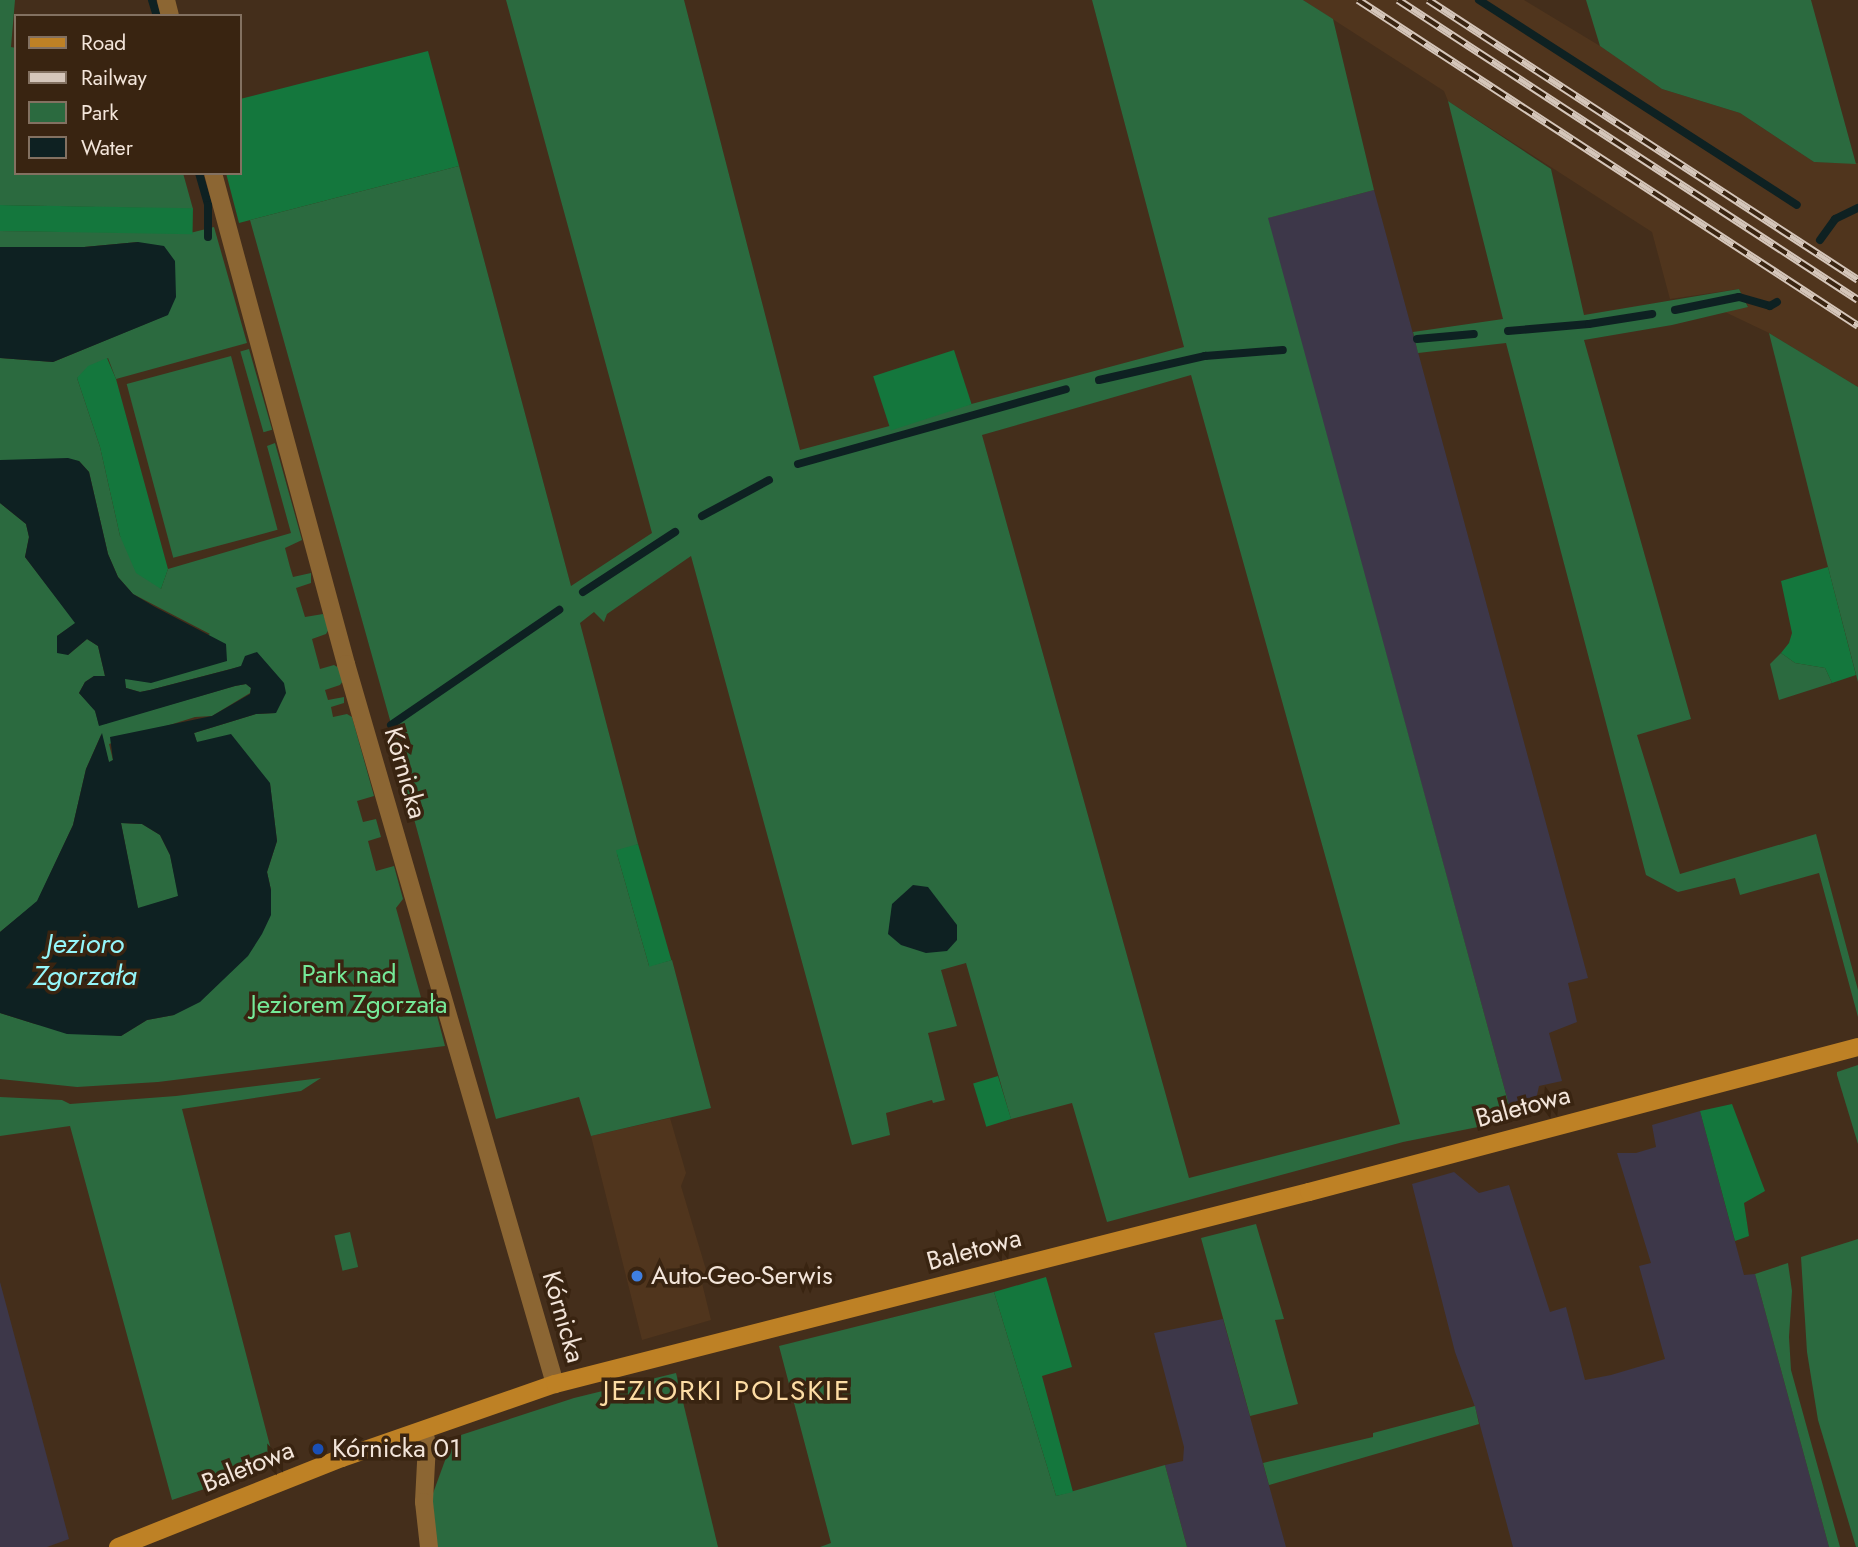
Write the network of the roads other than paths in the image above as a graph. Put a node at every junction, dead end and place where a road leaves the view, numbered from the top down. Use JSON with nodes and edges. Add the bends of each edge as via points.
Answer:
{"nodes":[{"id":1,"x":214,"y":175,"type":"edge"},
{"id":2,"x":1858,"y":1047,"type":"edge"},
{"id":3,"x":555,"y":1384,"type":"junction"},
{"id":4,"x":424,"y":1431,"type":"junction"},
{"id":5,"x":118,"y":1547,"type":"edge"},
{"id":6,"x":429,"y":1547,"type":"edge"}],
"edges":[{"from":1,"to":3,"type":"street","name":"Kórnicka","via":[[346,664]]},
{"from":2,"to":3,"type":"street","name":"Baletowa"},
{"from":3,"to":4,"type":"street","name":"Baletowa"},
{"from":4,"to":5,"type":"street","name":"Baletowa"},
{"from":4,"to":6,"type":"street"}]}
